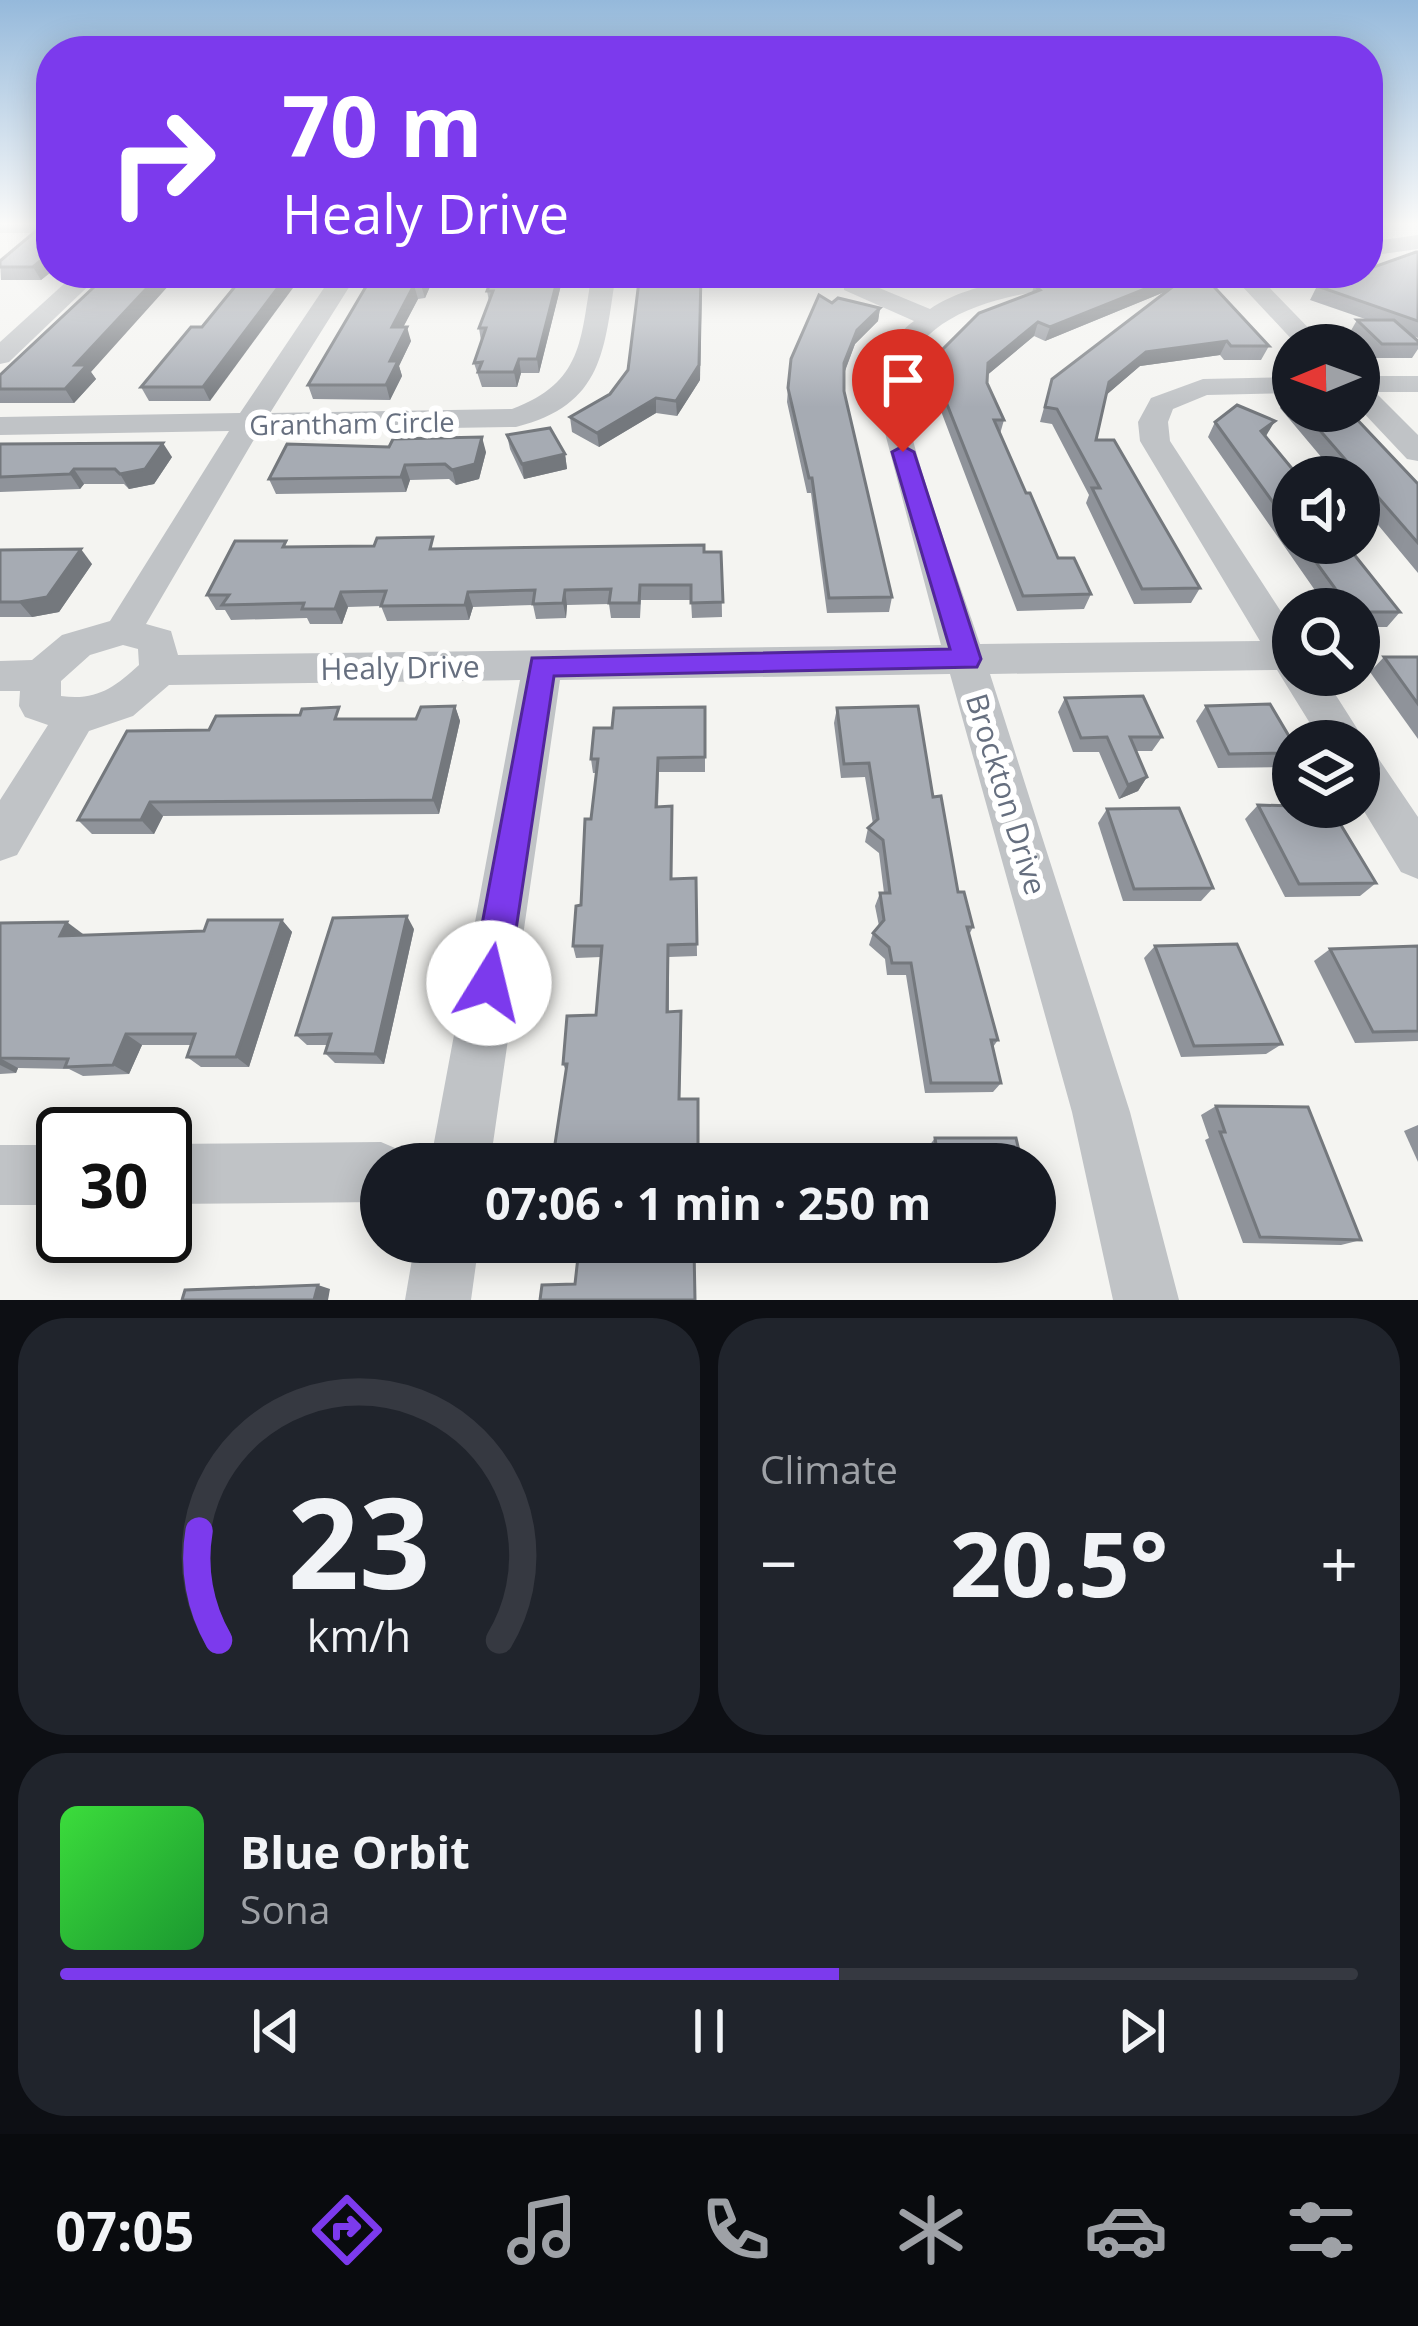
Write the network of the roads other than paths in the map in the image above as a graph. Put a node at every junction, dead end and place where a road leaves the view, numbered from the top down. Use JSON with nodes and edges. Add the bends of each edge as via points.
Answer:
{"nodes":[{"id":1,"x":75,"y":288,"type":"edge"},
{"id":2,"x":336,"y":288,"type":"edge"},
{"id":3,"x":601,"y":288,"type":"edge"},
{"id":4,"x":859,"y":288,"type":"edge"},
{"id":5,"x":1013,"y":288,"type":"edge"},
{"id":6,"x":1256,"y":288,"type":"edge"},
{"id":7,"x":929,"y":318,"type":"junction"},
{"id":8,"x":1291,"y":324,"type":"edge"},
{"id":9,"x":0,"y":356,"type":"edge"},
{"id":10,"x":1418,"y":384,"type":"edge"},
{"id":11,"x":1272,"y":386,"type":"edge"},
{"id":12,"x":1380,"y":387,"type":"edge"},
{"id":13,"x":1380,"y":411,"type":"edge"},
{"id":14,"x":248,"y":424,"type":"junction"},
{"id":15,"x":0,"y":426,"type":"edge"},
{"id":16,"x":1418,"y":452,"type":"edge"},
{"id":17,"x":1272,"y":629,"type":"edge"},
{"id":18,"x":123,"y":631,"type":"junction"},
{"id":19,"x":967,"y":659,"type":"junction"},
{"id":20,"x":1272,"y":664,"type":"edge"},
{"id":21,"x":542,"y":666,"type":"junction"},
{"id":22,"x":159,"y":670,"type":"junction"},
{"id":23,"x":0,"y":676,"type":"edge"},
{"id":24,"x":41,"y":676,"type":"junction"},
{"id":25,"x":75,"y":718,"type":"junction"},
{"id":26,"x":1380,"y":797,"type":"edge"},
{"id":27,"x":0,"y":841,"type":"edge"},
{"id":28,"x":1418,"y":856,"type":"edge"},
{"id":29,"x":463,"y":1143,"type":"edge"},
{"id":30,"x":360,"y":1172,"type":"edge"},
{"id":31,"x":192,"y":1174,"type":"edge"},
{"id":32,"x":0,"y":1175,"type":"edge"},
{"id":33,"x":36,"y":1175,"type":"edge"},
{"id":34,"x":444,"y":1263,"type":"edge"},
{"id":35,"x":438,"y":1300,"type":"edge"},
{"id":36,"x":1146,"y":1300,"type":"edge"}],
"edges":[{"from":1,"to":9,"type":"street"},
{"from":2,"to":14,"type":"street"},
{"from":3,"to":14,"type":"street","name":"Grantham Circle","via":[[584,375],[546,408],[477,422]]},
{"from":4,"to":7,"type":"street"},
{"from":5,"to":7,"type":"street"},
{"from":6,"to":8,"type":"street"},
{"from":7,"to":19,"type":"street","name":"Brockton Drive","via":[[890,375],[890,402]]},
{"from":10,"to":12,"type":"street"},
{"from":11,"to":17,"type":"street","via":[[1203,387],[1161,404],[1154,441]]},
{"from":13,"to":16,"type":"street"},
{"from":14,"to":15,"type":"street","name":"Grantham Circle"},
{"from":14,"to":18,"type":"street"},
{"from":18,"to":22,"type":"street","via":[[157,641]]},
{"from":18,"to":24,"type":"street","via":[[76,644]]},
{"from":19,"to":20,"type":"street","name":"Healy Drive"},
{"from":19,"to":21,"type":"street","name":"Healy Drive"},
{"from":19,"to":36,"type":"street","name":"Brockton Drive","via":[[1101,1112]]},
{"from":21,"to":22,"type":"street","name":"Healy Drive"},
{"from":21,"to":29,"type":"street"},
{"from":22,"to":25,"type":"street","via":[[126,702]]},
{"from":23,"to":24,"type":"street"},
{"from":24,"to":25,"type":"street","via":[[40,706]]},
{"from":25,"to":27,"type":"street"},
{"from":26,"to":28,"type":"street"},
{"from":30,"to":31,"type":"street"},
{"from":32,"to":33,"type":"street"},
{"from":34,"to":35,"type":"street"}]}
